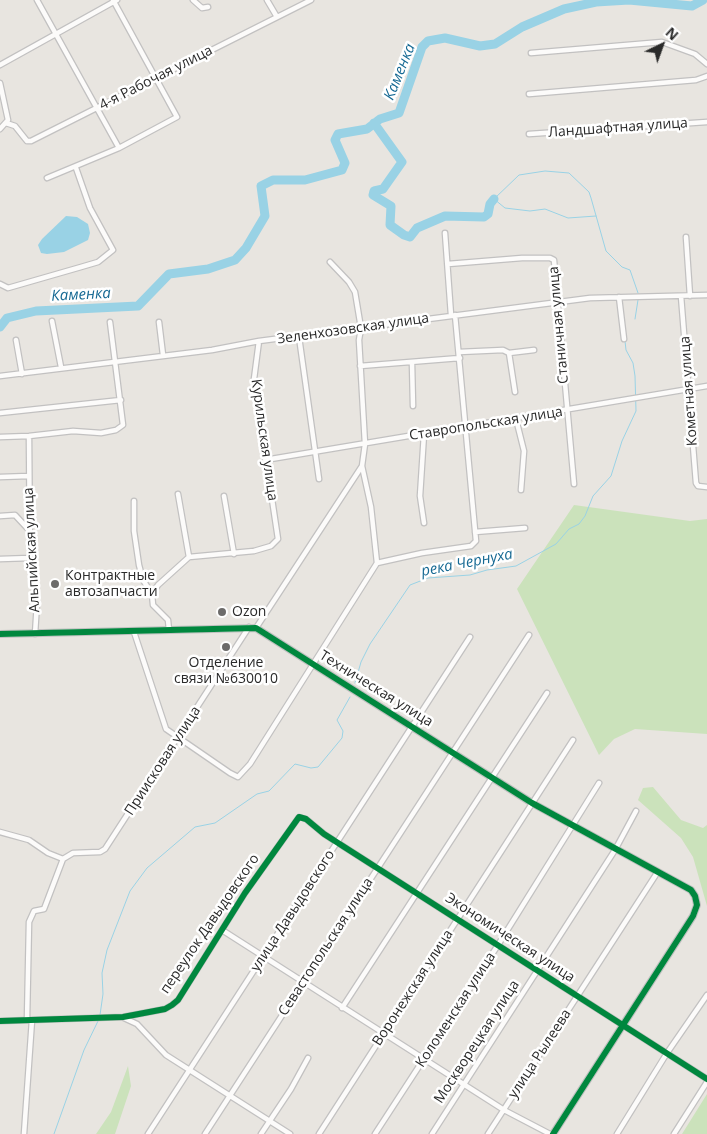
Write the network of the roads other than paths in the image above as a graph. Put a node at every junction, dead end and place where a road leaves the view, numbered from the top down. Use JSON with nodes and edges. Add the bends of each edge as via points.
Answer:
{"nodes":[{"id":1,"x":37,"y":0,"type":"edge"},
{"id":2,"x":115,"y":0,"type":"edge"},
{"id":3,"x":193,"y":0,"type":"edge"},
{"id":4,"x":267,"y":0,"type":"edge"},
{"id":5,"x":311,"y":0,"type":"edge"},
{"id":6,"x":208,"y":7,"type":"dead end"},
{"id":7,"x":277,"y":17,"type":"junction"},
{"id":8,"x":57,"y":35,"type":"junction"},
{"id":9,"x":531,"y":53,"type":"dead end"},
{"id":10,"x":707,"y":64,"type":"edge"},
{"id":11,"x":0,"y":65,"type":"edge"},
{"id":12,"x":707,"y":76,"type":"edge"},
{"id":13,"x":156,"y":77,"type":"junction"},
{"id":14,"x":0,"y":83,"type":"edge"},
{"id":15,"x":528,"y":94,"type":"dead end"},
{"id":16,"x":98,"y":109,"type":"junction"},
{"id":17,"x":707,"y":122,"type":"edge"},
{"id":18,"x":6,"y":123,"type":"junction"},
{"id":19,"x":0,"y":129,"type":"edge"},
{"id":20,"x":529,"y":134,"type":"dead end"},
{"id":21,"x":119,"y":148,"type":"junction"},
{"id":22,"x":76,"y":168,"type":"junction"},
{"id":23,"x":47,"y":178,"type":"dead end"},
{"id":24,"x":445,"y":233,"type":"dead end"},
{"id":25,"x":686,"y":238,"type":"dead end"},
{"id":26,"x":330,"y":262,"type":"dead end"},
{"id":27,"x":448,"y":264,"type":"junction"},
{"id":28,"x":0,"y":284,"type":"edge"},
{"id":29,"x":707,"y":295,"type":"edge"},
{"id":30,"x":681,"y":296,"type":"junction"},
{"id":31,"x":690,"y":296,"type":"junction"},
{"id":32,"x":619,"y":297,"type":"junction"},
{"id":33,"x":558,"y":303,"type":"junction"},
{"id":34,"x":453,"y":315,"type":"junction"},
{"id":35,"x":52,"y":321,"type":"dead end"},
{"id":36,"x":110,"y":322,"type":"dead end"},
{"id":37,"x":159,"y":322,"type":"dead end"},
{"id":38,"x":360,"y":328,"type":"junction"},
{"id":39,"x":299,"y":337,"type":"junction"},
{"id":40,"x":624,"y":339,"type":"dead end"},
{"id":41,"x":16,"y":340,"type":"dead end"},
{"id":42,"x":259,"y":341,"type":"junction"},
{"id":43,"x":534,"y":350,"type":"dead end"},
{"id":44,"x":459,"y":352,"type":"junction"},
{"id":45,"x":510,"y":353,"type":"junction"},
{"id":46,"x":163,"y":355,"type":"junction"},
{"id":47,"x":460,"y":358,"type":"junction"},
{"id":48,"x":115,"y":361,"type":"junction"},
{"id":49,"x":412,"y":363,"type":"junction"},
{"id":50,"x":360,"y":366,"type":"junction"},
{"id":51,"x":61,"y":368,"type":"junction"},
{"id":52,"x":22,"y":374,"type":"junction"},
{"id":53,"x":0,"y":376,"type":"edge"},
{"id":54,"x":707,"y":386,"type":"edge"},
{"id":55,"x":689,"y":390,"type":"junction"},
{"id":56,"x":515,"y":392,"type":"dead end"},
{"id":57,"x":121,"y":400,"type":"junction"},
{"id":58,"x":413,"y":406,"type":"dead end"},
{"id":59,"x":566,"y":410,"type":"junction"},
{"id":60,"x":0,"y":413,"type":"edge"},
{"id":61,"x":516,"y":419,"type":"junction"},
{"id":62,"x":464,"y":427,"type":"junction"},
{"id":63,"x":424,"y":434,"type":"junction"},
{"id":64,"x":29,"y":436,"type":"junction"},
{"id":65,"x":0,"y":437,"type":"edge"},
{"id":66,"x":365,"y":444,"type":"junction"},
{"id":67,"x":315,"y":452,"type":"junction"},
{"id":68,"x":265,"y":460,"type":"junction"},
{"id":69,"x":362,"y":466,"type":"junction"},
{"id":70,"x":29,"y":476,"type":"junction"},
{"id":71,"x":0,"y":477,"type":"edge"},
{"id":72,"x":319,"y":479,"type":"dead end"},
{"id":73,"x":574,"y":484,"type":"dead end"},
{"id":74,"x":707,"y":487,"type":"edge"},
{"id":75,"x":521,"y":490,"type":"dead end"},
{"id":76,"x":178,"y":494,"type":"dead end"},
{"id":77,"x":224,"y":496,"type":"dead end"},
{"id":78,"x":134,"y":501,"type":"dead end"},
{"id":79,"x":0,"y":516,"type":"edge"},
{"id":80,"x":424,"y":522,"type":"dead end"},
{"id":81,"x":525,"y":528,"type":"dead end"},
{"id":82,"x":29,"y":531,"type":"junction"},
{"id":83,"x":475,"y":532,"type":"junction"},
{"id":84,"x":234,"y":554,"type":"junction"},
{"id":85,"x":189,"y":557,"type":"junction"},
{"id":86,"x":30,"y":558,"type":"junction"},
{"id":87,"x":0,"y":559,"type":"edge"},
{"id":88,"x":377,"y":563,"type":"junction"},
{"id":89,"x":152,"y":594,"type":"junction"},
{"id":90,"x":249,"y":628,"type":"junction"},
{"id":91,"x":256,"y":628,"type":"junction"},
{"id":92,"x":169,"y":630,"type":"junction"},
{"id":93,"x":134,"y":632,"type":"junction"},
{"id":94,"x":0,"y":634,"type":"edge"},
{"id":95,"x":35,"y":634,"type":"junction"},
{"id":96,"x":529,"y":635,"type":"dead end"},
{"id":97,"x":470,"y":636,"type":"dead end"},
{"id":98,"x":312,"y":664,"type":"junction"},
{"id":99,"x":547,"y":694,"type":"dead end"},
{"id":100,"x":412,"y":727,"type":"junction"},
{"id":101,"x":177,"y":739,"type":"junction"},
{"id":102,"x":573,"y":740,"type":"dead end"},
{"id":103,"x":452,"y":752,"type":"junction"},
{"id":104,"x":492,"y":778,"type":"junction"},
{"id":105,"x":599,"y":783,"type":"dead end"},
{"id":106,"x":532,"y":803,"type":"junction"},
{"id":107,"x":636,"y":811,"type":"dead end"},
{"id":108,"x":299,"y":817,"type":"joint"},
{"id":109,"x":573,"y":827,"type":"junction"},
{"id":110,"x":0,"y":832,"type":"edge"},
{"id":111,"x":338,"y":843,"type":"junction"},
{"id":112,"x":615,"y":850,"type":"junction"},
{"id":113,"x":63,"y":859,"type":"junction"},
{"id":114,"x":377,"y":868,"type":"junction"},
{"id":115,"x":657,"y":873,"type":"junction"},
{"id":116,"x":417,"y":894,"type":"junction"},
{"id":117,"x":458,"y":920,"type":"junction"},
{"id":118,"x":222,"y":930,"type":"junction"},
{"id":119,"x":498,"y":945,"type":"junction"},
{"id":120,"x":263,"y":957,"type":"junction"},
{"id":121,"x":538,"y":970,"type":"junction"},
{"id":122,"x":303,"y":983,"type":"junction"},
{"id":123,"x":707,"y":995,"type":"edge"},
{"id":124,"x":578,"y":996,"type":"junction"},
{"id":125,"x":342,"y":1008,"type":"junction"},
{"id":126,"x":124,"y":1017,"type":"junction"},
{"id":127,"x":29,"y":1020,"type":"junction"},
{"id":128,"x":0,"y":1021,"type":"edge"},
{"id":129,"x":622,"y":1024,"type":"junction"},
{"id":130,"x":383,"y":1034,"type":"junction"},
{"id":131,"x":667,"y":1053,"type":"junction"},
{"id":132,"x":308,"y":1058,"type":"dead end"},
{"id":133,"x":423,"y":1058,"type":"junction"},
{"id":134,"x":188,"y":1070,"type":"junction"},
{"id":135,"x":707,"y":1081,"type":"edge"},
{"id":136,"x":464,"y":1085,"type":"junction"},
{"id":137,"x":229,"y":1095,"type":"junction"},
{"id":138,"x":504,"y":1110,"type":"junction"},
{"id":139,"x":270,"y":1121,"type":"junction"},
{"id":140,"x":24,"y":1134,"type":"edge"},
{"id":141,"x":148,"y":1134,"type":"edge"},
{"id":142,"x":205,"y":1134,"type":"edge"},
{"id":143,"x":261,"y":1134,"type":"edge"},
{"id":144,"x":290,"y":1134,"type":"edge"},
{"id":145,"x":319,"y":1134,"type":"edge"},
{"id":146,"x":375,"y":1134,"type":"edge"},
{"id":147,"x":432,"y":1134,"type":"edge"},
{"id":148,"x":488,"y":1134,"type":"edge"},
{"id":149,"x":551,"y":1134,"type":"edge"},
{"id":150,"x":617,"y":1134,"type":"edge"},
{"id":151,"x":674,"y":1134,"type":"edge"}],
"edges":[{"from":1,"to":8,"type":"street"},
{"from":2,"to":8,"type":"street"},
{"from":2,"to":13,"type":"street"},
{"from":3,"to":6,"type":"street","via":[[202,8]]},
{"from":4,"to":7,"type":"street"},
{"from":5,"to":7,"type":"street","name":"4-я Рабочая улица"},
{"from":7,"to":13,"type":"street","name":"4-я Рабочая улица"},
{"from":8,"to":11,"type":"street"},
{"from":8,"to":16,"type":"street"},
{"from":9,"to":10,"type":"street","via":[[662,42],[695,54]]},
{"from":12,"to":15,"type":"street","via":[[696,80]]},
{"from":13,"to":16,"type":"street","name":"4-я Рабочая улица"},
{"from":13,"to":21,"type":"street","via":[[177,117]]},
{"from":14,"to":18,"type":"street","via":[[8,115]]},
{"from":16,"to":18,"type":"street","name":"4-я Рабочая улица","via":[[31,141],[27,141],[15,126]]},
{"from":16,"to":21,"type":"street"},
{"from":17,"to":20,"type":"street","name":"Ландшафтная улица"},
{"from":18,"to":19,"type":"street"},
{"from":21,"to":22,"type":"street"},
{"from":22,"to":23,"type":"street"},
{"from":22,"to":28,"type":"street","via":[[90,208],[113,250],[98,262],[8,288]]},
{"from":24,"to":27,"type":"street"},
{"from":25,"to":31,"type":"street"},
{"from":26,"to":38,"type":"street","via":[[352,286]]},
{"from":27,"to":33,"type":"street","name":"Станичная улица","via":[[550,258],[556,263]]},
{"from":27,"to":34,"type":"street"},
{"from":29,"to":31,"type":"street","name":"Зеленхозовская улица"},
{"from":30,"to":31,"type":"street","name":"Зеленхозовская улица"},
{"from":30,"to":32,"type":"street","name":"Зеленхозовская улица"},
{"from":30,"to":55,"type":"street","name":"Кометная улица"},
{"from":32,"to":33,"type":"street","name":"Зеленхозовская улица"},
{"from":32,"to":40,"type":"street"},
{"from":33,"to":34,"type":"street","name":"Зеленхозовская улица"},
{"from":33,"to":59,"type":"street","name":"Станичная улица"},
{"from":34,"to":38,"type":"street","name":"Зеленхозовская улица"},
{"from":34,"to":44,"type":"street"},
{"from":35,"to":51,"type":"street"},
{"from":36,"to":48,"type":"street"},
{"from":37,"to":46,"type":"street"},
{"from":38,"to":39,"type":"street","name":"Зеленхозовская улица"},
{"from":38,"to":50,"type":"street"},
{"from":39,"to":42,"type":"street","name":"Зеленхозовская улица"},
{"from":39,"to":67,"type":"street"},
{"from":41,"to":52,"type":"street"},
{"from":42,"to":46,"type":"street","name":"Зеленхозовская улица"},
{"from":42,"to":68,"type":"street","name":"Курильская улица","via":[[254,379]]},
{"from":43,"to":45,"type":"street"},
{"from":44,"to":45,"type":"street","via":[[503,350]]},
{"from":44,"to":47,"type":"street"},
{"from":45,"to":56,"type":"street"},
{"from":46,"to":48,"type":"street","name":"Зеленхозовская улица"},
{"from":47,"to":49,"type":"street"},
{"from":47,"to":62,"type":"street"},
{"from":48,"to":51,"type":"street","name":"Зеленхозовская улица"},
{"from":48,"to":57,"type":"street"},
{"from":49,"to":50,"type":"street"},
{"from":49,"to":58,"type":"street"},
{"from":50,"to":66,"type":"street"},
{"from":51,"to":52,"type":"street","name":"Зеленхозовская улица"},
{"from":52,"to":53,"type":"street","name":"Зеленхозовская улица"},
{"from":54,"to":55,"type":"street","name":"Ставропольская улица"},
{"from":55,"to":59,"type":"street","name":"Ставропольская улица"},
{"from":55,"to":74,"type":"street","name":"Кометная улица","via":[[696,483]]},
{"from":57,"to":60,"type":"street"},
{"from":57,"to":64,"type":"street","via":[[123,425],[116,430]]},
{"from":59,"to":61,"type":"street","name":"Ставропольская улица"},
{"from":59,"to":73,"type":"street","name":"Станичная улица"},
{"from":61,"to":62,"type":"street","name":"Ставропольская улица"},
{"from":61,"to":75,"type":"street","via":[[524,451]]},
{"from":62,"to":63,"type":"street","name":"Ставропольская улица"},
{"from":62,"to":83,"type":"street"},
{"from":63,"to":66,"type":"street","name":"Ставропольская улица"},
{"from":63,"to":80,"type":"street","via":[[420,496]]},
{"from":64,"to":65,"type":"street"},
{"from":64,"to":70,"type":"street","name":"Альпийская улица"},
{"from":66,"to":67,"type":"street","name":"Ставропольская улица"},
{"from":66,"to":69,"type":"street"},
{"from":67,"to":68,"type":"street","name":"Ставропольская улица"},
{"from":67,"to":72,"type":"street"},
{"from":68,"to":84,"type":"street","name":"Курильская улица","via":[[278,539],[271,546]]},
{"from":69,"to":88,"type":"street","via":[[371,507]]},
{"from":69,"to":91,"type":"street"},
{"from":70,"to":71,"type":"street"},
{"from":70,"to":82,"type":"street","name":"Альпийская улица"},
{"from":76,"to":85,"type":"street"},
{"from":77,"to":84,"type":"street"},
{"from":78,"to":89,"type":"street","via":[[139,565]]},
{"from":79,"to":82,"type":"street","via":[[15,515]]},
{"from":81,"to":83,"type":"street"},
{"from":82,"to":86,"type":"street","name":"Альпийская улица"},
{"from":83,"to":88,"type":"street","via":[[476,542],[471,546],[422,552]]},
{"from":84,"to":85,"type":"street"},
{"from":85,"to":89,"type":"street"},
{"from":86,"to":87,"type":"street"},
{"from":86,"to":95,"type":"street","name":"Альпийская улица","via":[[37,603]]},
{"from":88,"to":98,"type":"street"},
{"from":89,"to":92,"type":"street","via":[[153,604],[168,620]]},
{"from":90,"to":91,"type":"street"},
{"from":90,"to":92,"type":"street"},
{"from":90,"to":101,"type":"street","name":"Приисковая улица"},
{"from":91,"to":98,"type":"street","name":"Техническая улица"},
{"from":92,"to":93,"type":"street"},
{"from":93,"to":95,"type":"street"},
{"from":93,"to":101,"type":"street","via":[[162,724]]},
{"from":94,"to":95,"type":"street"},
{"from":96,"to":103,"type":"street","name":"Севастопольская улица"},
{"from":97,"to":100,"type":"street","name":"улица Давыдовского"},
{"from":98,"to":100,"type":"street","name":"Техническая улица"},
{"from":98,"to":101,"type":"street","via":[[250,764],[238,777]]},
{"from":99,"to":104,"type":"street"},
{"from":100,"to":103,"type":"street","name":"Техническая улица"},
{"from":100,"to":111,"type":"street","name":"улица Давыдовского"},
{"from":101,"to":113,"type":"street","name":"Приисковая улица","via":[[109,844],[100,852],[74,854]]},
{"from":102,"to":106,"type":"street","name":"Воронежская улица"},
{"from":103,"to":104,"type":"street","name":"Техническая улица"},
{"from":103,"to":114,"type":"street","name":"Севастопольская улица"},
{"from":104,"to":106,"type":"street","name":"Техническая улица"},
{"from":104,"to":116,"type":"street"},
{"from":105,"to":109,"type":"street","name":"Коломенская улица"},
{"from":106,"to":109,"type":"street","name":"Техническая улица"},
{"from":106,"to":117,"type":"street","name":"Воронежская улица"},
{"from":107,"to":112,"type":"street","name":"Москворецкая улица"},
{"from":108,"to":111,"type":"street","name":"Экономическая улица"},
{"from":108,"to":118,"type":"street","name":"переулок Давыдовского"},
{"from":109,"to":112,"type":"street","name":"Техническая улица"},
{"from":109,"to":119,"type":"street","name":"Коломенская улица"},
{"from":110,"to":113,"type":"street","via":[[29,840]]},
{"from":111,"to":114,"type":"street","name":"Экономическая улица"},
{"from":111,"to":120,"type":"street","name":"улица Давыдовского"},
{"from":112,"to":115,"type":"street","name":"Техническая улица"},
{"from":112,"to":121,"type":"street","name":"Москворецкая улица"},
{"from":113,"to":127,"type":"street","via":[[44,908],[34,911],[29,922]]},
{"from":114,"to":116,"type":"street","name":"Экономическая улица"},
{"from":114,"to":122,"type":"street","name":"Севастопольская улица"},
{"from":115,"to":124,"type":"street","name":"улица Рылеева"},
{"from":115,"to":129,"type":"street","name":"Техническая улица","via":[[691,890],[697,905],[680,937]]},
{"from":116,"to":117,"type":"street","name":"Экономическая улица"},
{"from":116,"to":125,"type":"street"},
{"from":117,"to":119,"type":"street","name":"Экономическая улица"},
{"from":117,"to":130,"type":"street","name":"Воронежская улица"},
{"from":118,"to":120,"type":"street"},
{"from":118,"to":126,"type":"street","name":"переулок Давыдовского","via":[[172,1005]]},
{"from":119,"to":121,"type":"street","name":"Экономическая улица"},
{"from":119,"to":133,"type":"street","name":"Коломенская улица"},
{"from":120,"to":122,"type":"street"},
{"from":120,"to":134,"type":"street","name":"улица Давыдовского"},
{"from":121,"to":124,"type":"street","name":"Экономическая улица"},
{"from":121,"to":136,"type":"street","name":"Москворецкая улица"},
{"from":122,"to":125,"type":"street"},
{"from":122,"to":137,"type":"street","name":"Севастопольская улица"},
{"from":123,"to":131,"type":"street"},
{"from":124,"to":129,"type":"street","name":"Экономическая улица"},
{"from":124,"to":138,"type":"street","name":"улица Рылеева"},
{"from":125,"to":130,"type":"street"},
{"from":126,"to":127,"type":"street","name":"переулок Давыдовского"},
{"from":126,"to":134,"type":"street","via":[[137,1024],[166,1055]]},
{"from":127,"to":128,"type":"street","name":"переулок Давыдовского"},
{"from":127,"to":140,"type":"street"},
{"from":129,"to":131,"type":"street","name":"Экономическая улица"},
{"from":129,"to":149,"type":"street"},
{"from":130,"to":133,"type":"street"},
{"from":130,"to":145,"type":"street","name":"Воронежская улица"},
{"from":131,"to":135,"type":"street","name":"Экономическая улица"},
{"from":131,"to":150,"type":"street"},
{"from":132,"to":139,"type":"street"},
{"from":133,"to":136,"type":"street"},
{"from":133,"to":146,"type":"street","name":"Коломенская улица"},
{"from":134,"to":137,"type":"street"},
{"from":134,"to":141,"type":"street","name":"улица Давыдовского"},
{"from":135,"to":151,"type":"street"},
{"from":136,"to":138,"type":"street"},
{"from":136,"to":147,"type":"street","name":"Москворецкая улица"},
{"from":137,"to":139,"type":"street"},
{"from":137,"to":142,"type":"street","name":"Севастопольская улица"},
{"from":138,"to":148,"type":"street","name":"улица Рылеева"},
{"from":138,"to":149,"type":"street"},
{"from":139,"to":143,"type":"street"},
{"from":139,"to":144,"type":"street"}]}
